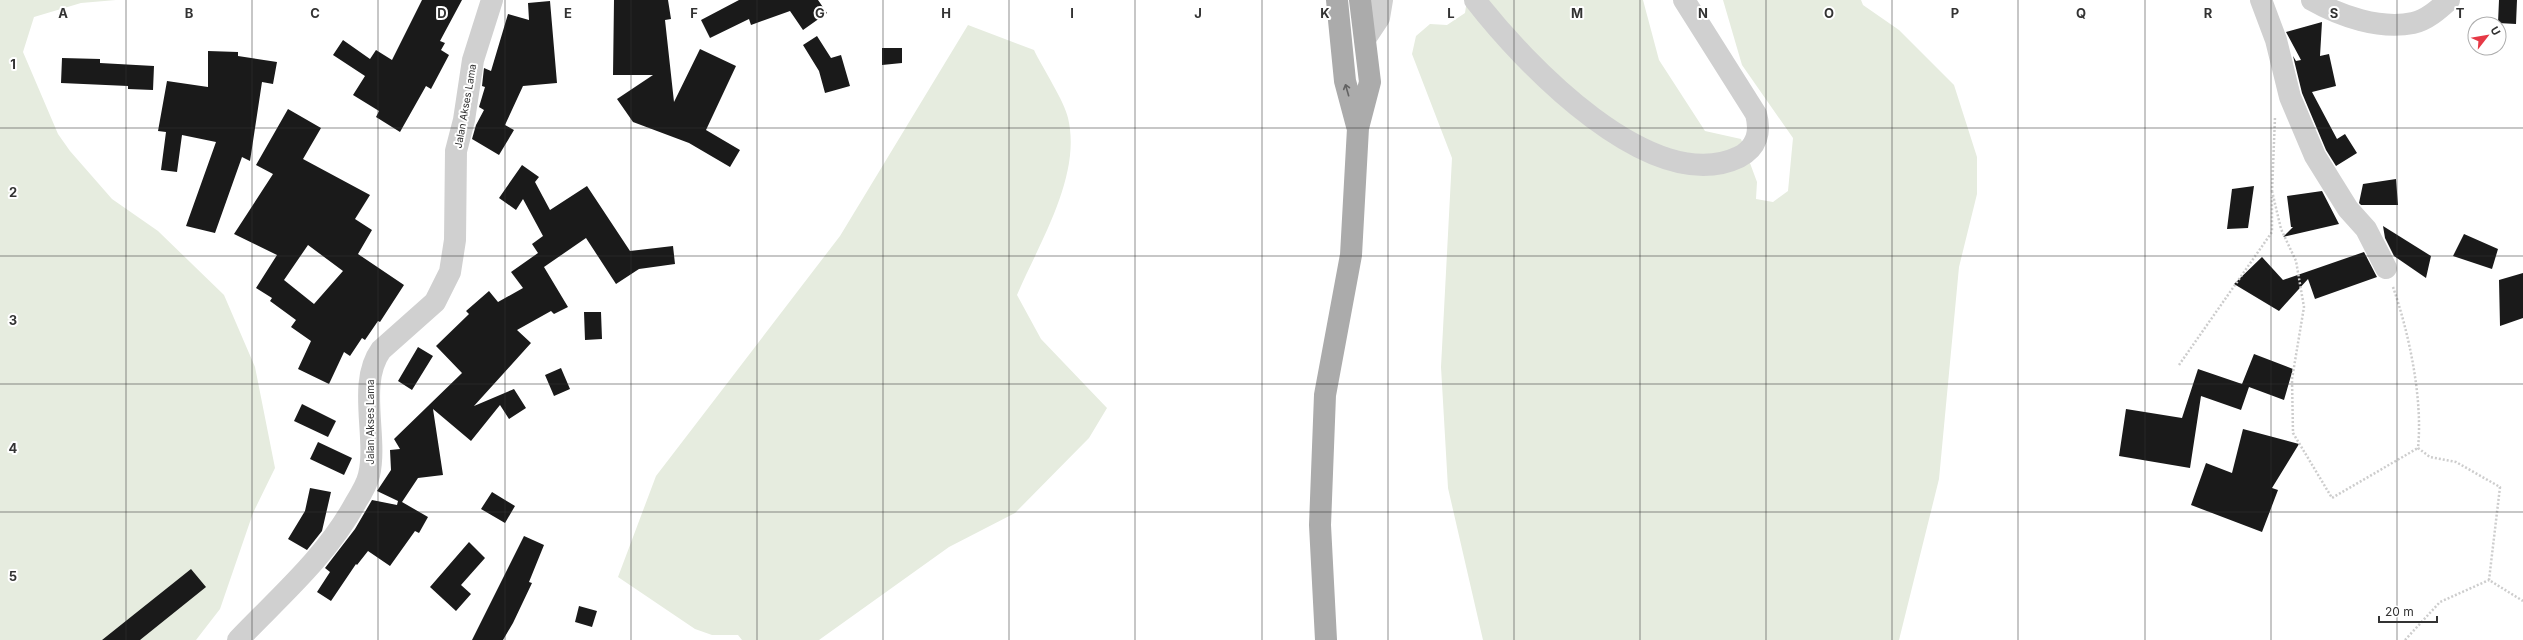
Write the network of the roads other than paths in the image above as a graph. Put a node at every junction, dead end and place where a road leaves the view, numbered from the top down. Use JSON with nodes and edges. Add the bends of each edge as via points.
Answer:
{"nodes":[{"id":1,"x":492,"y":0,"type":"edge"},
{"id":2,"x":1337,"y":0,"type":"edge"},
{"id":3,"x":1360,"y":0,"type":"edge"},
{"id":4,"x":1382,"y":0,"type":"edge"},
{"id":5,"x":1475,"y":0,"type":"edge"},
{"id":6,"x":1684,"y":0,"type":"edge"},
{"id":7,"x":2261,"y":0,"type":"edge"},
{"id":8,"x":2312,"y":0,"type":"edge"},
{"id":9,"x":2449,"y":0,"type":"edge"},
{"id":10,"x":1365,"y":39,"type":"junction"},
{"id":11,"x":1358,"y":128,"type":"junction"},
{"id":12,"x":2386,"y":268,"type":"road end"},
{"id":13,"x":238,"y":640,"type":"edge"},
{"id":14,"x":1326,"y":640,"type":"edge"}],
"edges":[{"from":1,"to":13,"type":"street","name":"Jalan Akses Lama","via":[[473,60],[464,120],[456,151],[455,240],[450,272],[435,302],[376,357],[371,373],[372,459],[369,476],[346,522],[330,545]]},
{"from":11,"to":2,"type":"main road","one_way":true,"via":[[1345,81]]},
{"from":3,"to":10,"type":"main road"},
{"from":4,"to":10,"type":"street","via":[[1379,18]]},
{"from":5,"to":6,"type":"street","via":[[1499,32],[1583,111],[1627,142],[1666,160],[1699,165],[1730,161],[1746,153],[1756,140],[1760,128],[1752,108]]},
{"from":7,"to":12,"type":"street","via":[[2276,40],[2290,97],[2315,156],[2348,209],[2366,229]]},
{"from":8,"to":9,"type":"street","via":[[2335,13],[2390,24],[2414,23],[2436,11]]},
{"from":10,"to":11,"type":"main road","via":[[1370,82]]},
{"from":11,"to":14,"type":"main road","via":[[1351,255],[1325,395],[1320,525]]}]}
